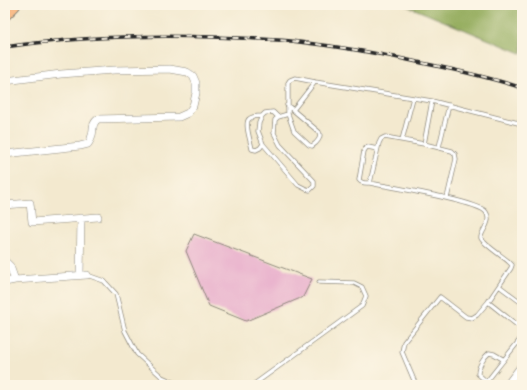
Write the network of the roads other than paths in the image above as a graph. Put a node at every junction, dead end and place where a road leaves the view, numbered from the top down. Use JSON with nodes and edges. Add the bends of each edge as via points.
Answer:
{"nodes":[{"id":1,"x":14,"y":5,"type":"edge"},
{"id":2,"x":5,"y":14,"type":"edge"},
{"id":3,"x":5,"y":81,"type":"edge"},
{"id":4,"x":315,"y":82,"type":"junction"},
{"id":5,"x":413,"y":98,"type":"junction"},
{"id":6,"x":432,"y":101,"type":"junction"},
{"id":7,"x":287,"y":105,"type":"junction"},
{"id":8,"x":449,"y":105,"type":"junction"},
{"id":9,"x":293,"y":110,"type":"junction"},
{"id":10,"x":288,"y":114,"type":"junction"},
{"id":11,"x":262,"y":116,"type":"junction"},
{"id":12,"x":278,"y":116,"type":"junction"},
{"id":13,"x":522,"y":124,"type":"edge"},
{"id":14,"x":402,"y":140,"type":"junction"},
{"id":15,"x":263,"y":144,"type":"junction"},
{"id":16,"x":424,"y":144,"type":"junction"},
{"id":17,"x":439,"y":147,"type":"junction"},
{"id":18,"x":377,"y":149,"type":"junction"},
{"id":19,"x":5,"y":154,"type":"edge"},
{"id":20,"x":370,"y":184,"type":"junction"},
{"id":21,"x":447,"y":198,"type":"junction"},
{"id":22,"x":5,"y":206,"type":"edge"},
{"id":23,"x":98,"y":217,"type":"dead end"},
{"id":24,"x":81,"y":218,"type":"junction"},
{"id":25,"x":5,"y":261,"type":"edge"},
{"id":26,"x":84,"y":275,"type":"junction"},
{"id":27,"x":15,"y":280,"type":"junction"},
{"id":28,"x":5,"y":282,"type":"edge"},
{"id":29,"x":319,"y":282,"type":"dead end"},
{"id":30,"x":499,"y":286,"type":"junction"},
{"id":31,"x":488,"y":302,"type":"junction"},
{"id":32,"x":522,"y":303,"type":"edge"},
{"id":33,"x":522,"y":329,"type":"edge"},
{"id":34,"x":522,"y":336,"type":"edge"},
{"id":35,"x":504,"y":360,"type":"junction"},
{"id":36,"x":522,"y":365,"type":"edge"},
{"id":37,"x":486,"y":383,"type":"edge"},
{"id":38,"x":180,"y":385,"type":"edge"},
{"id":39,"x":252,"y":385,"type":"edge"},
{"id":40,"x":416,"y":385,"type":"edge"},
{"id":41,"x":507,"y":385,"type":"edge"}],
"edges":[{"from":1,"to":2,"type":"highway"},
{"from":3,"to":19,"type":"street","via":[[114,70],[170,69],[187,72],[193,76],[196,83],[193,106],[188,114],[180,117],[98,119],[94,122],[92,137],[88,144]]},
{"from":4,"to":5,"type":"lane"},
{"from":4,"to":7,"type":"lane","via":[[295,78],[290,80]]},
{"from":4,"to":9,"type":"lane"},
{"from":5,"to":6,"type":"lane"},
{"from":5,"to":14,"type":"lane"},
{"from":6,"to":8,"type":"lane"},
{"from":6,"to":16,"type":"lane"},
{"from":7,"to":9,"type":"lane"},
{"from":7,"to":10,"type":"lane"},
{"from":8,"to":13,"type":"lane"},
{"from":8,"to":17,"type":"lane"},
{"from":9,"to":10,"type":"lane","via":[[319,132],[320,136],[312,146],[294,131]]},
{"from":10,"to":12,"type":"lane"},
{"from":11,"to":12,"type":"lane","via":[[273,112]]},
{"from":11,"to":15,"type":"lane","via":[[258,131]]},
{"from":11,"to":15,"type":"lane","via":[[249,119],[247,129],[252,150],[260,148]]},
{"from":12,"to":15,"type":"lane","via":[[274,120],[274,133],[280,145],[314,181],[314,186],[310,190],[298,185]]},
{"from":14,"to":16,"type":"lane"},
{"from":14,"to":18,"type":"lane","via":[[385,137]]},
{"from":16,"to":17,"type":"lane"},
{"from":17,"to":21,"type":"lane","via":[[452,151],[456,159]]},
{"from":18,"to":20,"type":"lane"},
{"from":18,"to":20,"type":"lane","via":[[368,147],[364,151],[359,180]]},
{"from":20,"to":21,"type":"lane"},
{"from":21,"to":30,"type":"lane","via":[[487,213],[486,227],[481,238],[512,265]]},
{"from":22,"to":24,"type":"street","via":[[30,203],[32,222]]},
{"from":23,"to":24,"type":"street"},
{"from":24,"to":26,"type":"street"},
{"from":25,"to":27,"type":"street","via":[[10,266]]},
{"from":26,"to":27,"type":"street"},
{"from":26,"to":38,"type":"lane","via":[[104,281],[116,294],[125,331],[137,354],[162,377]]},
{"from":27,"to":28,"type":"street"},
{"from":29,"to":39,"type":"lane","via":[[354,283],[362,288],[366,296],[362,306]]},
{"from":30,"to":31,"type":"lane"},
{"from":30,"to":32,"type":"lane"},
{"from":31,"to":33,"type":"lane"},
{"from":31,"to":40,"type":"lane","via":[[472,318],[466,317],[440,297],[402,347]]},
{"from":34,"to":35,"type":"lane"},
{"from":35,"to":37,"type":"lane"},
{"from":35,"to":37,"type":"lane","via":[[494,354],[486,355],[478,374]]},
{"from":36,"to":41,"type":"street"}]}
